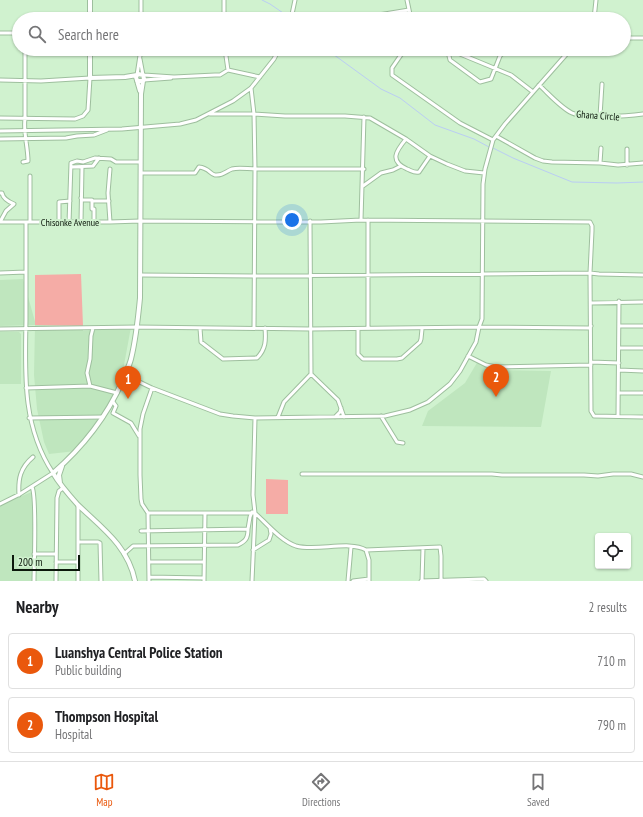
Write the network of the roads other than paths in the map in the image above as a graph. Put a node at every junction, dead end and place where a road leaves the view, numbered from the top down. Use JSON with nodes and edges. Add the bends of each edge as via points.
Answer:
{"nodes":[{"id":1,"x":90,"y":0,"type":"edge"},
{"id":2,"x":141,"y":0,"type":"edge"},
{"id":3,"x":224,"y":0,"type":"edge"},
{"id":4,"x":295,"y":0,"type":"edge"},
{"id":5,"x":407,"y":0,"type":"edge"},
{"id":6,"x":596,"y":0,"type":"edge"},
{"id":7,"x":409,"y":10,"type":"joint"},
{"id":8,"x":90,"y":12,"type":"edge"},
{"id":9,"x":141,"y":12,"type":"edge"},
{"id":10,"x":224,"y":12,"type":"edge"},
{"id":11,"x":292,"y":12,"type":"edge"},
{"id":12,"x":397,"y":12,"type":"edge"},
{"id":13,"x":595,"y":12,"type":"edge"},
{"id":14,"x":0,"y":33,"type":"edge"},
{"id":15,"x":12,"y":33,"type":"edge"},
{"id":16,"x":631,"y":38,"type":"edge"},
{"id":17,"x":643,"y":38,"type":"edge"},
{"id":18,"x":25,"y":56,"type":"edge"},
{"id":19,"x":90,"y":56,"type":"edge"},
{"id":20,"x":226,"y":56,"type":"edge"},
{"id":21,"x":276,"y":56,"type":"edge"},
{"id":22,"x":400,"y":56,"type":"edge"},
{"id":23,"x":449,"y":56,"type":"edge"},
{"id":24,"x":465,"y":56,"type":"edge"},
{"id":25,"x":500,"y":56,"type":"edge"},
{"id":26,"x":566,"y":56,"type":"edge"},
{"id":27,"x":140,"y":58,"type":"joint"},
{"id":28,"x":496,"y":69,"type":"junction"},
{"id":29,"x":228,"y":70,"type":"junction"},
{"id":30,"x":137,"y":75,"type":"junction"},
{"id":31,"x":125,"y":77,"type":"junction"},
{"id":32,"x":260,"y":77,"type":"junction"},
{"id":33,"x":90,"y":78,"type":"junction"},
{"id":34,"x":144,"y":78,"type":"junction"},
{"id":35,"x":0,"y":80,"type":"edge"},
{"id":36,"x":25,"y":80,"type":"junction"},
{"id":37,"x":137,"y":81,"type":"junction"},
{"id":38,"x":602,"y":84,"type":"dead end"},
{"id":39,"x":539,"y":85,"type":"junction"},
{"id":40,"x":250,"y":88,"type":"junction"},
{"id":41,"x":534,"y":92,"type":"junction"},
{"id":42,"x":140,"y":94,"type":"junction"},
{"id":43,"x":208,"y":114,"type":"junction"},
{"id":44,"x":254,"y":114,"type":"junction"},
{"id":45,"x":643,"y":114,"type":"edge"},
{"id":46,"x":600,"y":116,"type":"junction"},
{"id":47,"x":364,"y":117,"type":"junction"},
{"id":48,"x":0,"y":118,"type":"edge"},
{"id":49,"x":25,"y":119,"type":"junction"},
{"id":50,"x":141,"y":128,"type":"junction"},
{"id":51,"x":108,"y":129,"type":"junction"},
{"id":52,"x":0,"y":131,"type":"edge"},
{"id":53,"x":25,"y":131,"type":"junction"},
{"id":54,"x":496,"y":136,"type":"junction"},
{"id":55,"x":0,"y":139,"type":"edge"},
{"id":56,"x":27,"y":139,"type":"junction"},
{"id":57,"x":406,"y":139,"type":"junction"},
{"id":58,"x":493,"y":140,"type":"junction"},
{"id":59,"x":601,"y":148,"type":"dead end"},
{"id":60,"x":627,"y":149,"type":"dead end"},
{"id":61,"x":430,"y":156,"type":"junction"},
{"id":62,"x":99,"y":158,"type":"junction"},
{"id":63,"x":81,"y":161,"type":"junction"},
{"id":64,"x":23,"y":162,"type":"dead end"},
{"id":65,"x":140,"y":162,"type":"junction"},
{"id":66,"x":600,"y":163,"type":"junction"},
{"id":67,"x":643,"y":163,"type":"edge"},
{"id":68,"x":627,"y":165,"type":"junction"},
{"id":69,"x":81,"y":166,"type":"junction"},
{"id":70,"x":401,"y":166,"type":"junction"},
{"id":71,"x":71,"y":167,"type":"junction"},
{"id":72,"x":110,"y":169,"type":"dead end"},
{"id":73,"x":254,"y":169,"type":"junction"},
{"id":74,"x":364,"y":169,"type":"junction"},
{"id":75,"x":141,"y":173,"type":"junction"},
{"id":76,"x":484,"y":173,"type":"junction"},
{"id":77,"x":30,"y":176,"type":"dead end"},
{"id":78,"x":363,"y":186,"type":"junction"},
{"id":79,"x":0,"y":193,"type":"edge"},
{"id":80,"x":81,"y":193,"type":"junction"},
{"id":81,"x":70,"y":201,"type":"junction"},
{"id":82,"x":92,"y":201,"type":"junction"},
{"id":83,"x":109,"y":201,"type":"junction"},
{"id":84,"x":361,"y":220,"type":"junction"},
{"id":85,"x":368,"y":220,"type":"junction"},
{"id":86,"x":140,"y":221,"type":"junction"},
{"id":87,"x":254,"y":221,"type":"junction"},
{"id":88,"x":482,"y":221,"type":"junction"},
{"id":89,"x":0,"y":222,"type":"edge"},
{"id":90,"x":28,"y":222,"type":"junction"},
{"id":91,"x":58,"y":222,"type":"junction"},
{"id":92,"x":81,"y":222,"type":"junction"},
{"id":93,"x":94,"y":222,"type":"junction"},
{"id":94,"x":110,"y":222,"type":"junction"},
{"id":95,"x":310,"y":222,"type":"junction"},
{"id":96,"x":69,"y":223,"type":"junction"},
{"id":97,"x":26,"y":267,"type":"junction"},
{"id":98,"x":18,"y":272,"type":"junction"},
{"id":99,"x":26,"y":272,"type":"junction"},
{"id":100,"x":0,"y":273,"type":"edge"},
{"id":101,"x":590,"y":273,"type":"junction"},
{"id":102,"x":368,"y":274,"type":"junction"},
{"id":103,"x":482,"y":274,"type":"junction"},
{"id":104,"x":141,"y":275,"type":"junction"},
{"id":105,"x":311,"y":275,"type":"junction"},
{"id":106,"x":643,"y":275,"type":"edge"},
{"id":107,"x":254,"y":276,"type":"junction"},
{"id":108,"x":619,"y":302,"type":"junction"},
{"id":109,"x":643,"y":302,"type":"edge"},
{"id":110,"x":591,"y":303,"type":"junction"},
{"id":111,"x":591,"y":326,"type":"junction"},
{"id":112,"x":619,"y":326,"type":"junction"},
{"id":113,"x":643,"y":326,"type":"edge"},
{"id":114,"x":138,"y":327,"type":"junction"},
{"id":115,"x":26,"y":328,"type":"junction"},
{"id":116,"x":93,"y":328,"type":"junction"},
{"id":117,"x":200,"y":328,"type":"junction"},
{"id":118,"x":254,"y":328,"type":"junction"},
{"id":119,"x":265,"y":328,"type":"junction"},
{"id":120,"x":358,"y":328,"type":"junction"},
{"id":121,"x":368,"y":328,"type":"junction"},
{"id":122,"x":422,"y":328,"type":"junction"},
{"id":123,"x":479,"y":328,"type":"junction"},
{"id":124,"x":0,"y":329,"type":"edge"},
{"id":125,"x":310,"y":329,"type":"junction"},
{"id":126,"x":619,"y":348,"type":"junction"},
{"id":127,"x":643,"y":348,"type":"edge"},
{"id":128,"x":468,"y":356,"type":"junction"},
{"id":129,"x":619,"y":362,"type":"junction"},
{"id":130,"x":591,"y":363,"type":"junction"},
{"id":131,"x":619,"y":370,"type":"junction"},
{"id":132,"x":643,"y":371,"type":"edge"},
{"id":133,"x":311,"y":374,"type":"junction"},
{"id":134,"x":125,"y":375,"type":"junction"},
{"id":135,"x":90,"y":386,"type":"junction"},
{"id":136,"x":26,"y":388,"type":"junction"},
{"id":137,"x":152,"y":388,"type":"junction"},
{"id":138,"x":117,"y":393,"type":"junction"},
{"id":139,"x":619,"y":393,"type":"junction"},
{"id":140,"x":643,"y":393,"type":"edge"},
{"id":141,"x":113,"y":402,"type":"junction"},
{"id":142,"x":282,"y":408,"type":"junction"},
{"id":143,"x":341,"y":408,"type":"junction"},
{"id":144,"x":382,"y":416,"type":"junction"},
{"id":145,"x":618,"y":416,"type":"junction"},
{"id":146,"x":104,"y":417,"type":"junction"},
{"id":147,"x":278,"y":417,"type":"junction"},
{"id":148,"x":287,"y":417,"type":"junction"},
{"id":149,"x":335,"y":417,"type":"junction"},
{"id":150,"x":344,"y":417,"type":"junction"},
{"id":151,"x":643,"y":417,"type":"edge"},
{"id":152,"x":29,"y":418,"type":"junction"},
{"id":153,"x":255,"y":418,"type":"junction"},
{"id":154,"x":140,"y":438,"type":"junction"},
{"id":155,"x":403,"y":443,"type":"dead end"},
{"id":156,"x":33,"y":457,"type":"dead end"},
{"id":157,"x":63,"y":464,"type":"junction"},
{"id":158,"x":53,"y":473,"type":"junction"},
{"id":159,"x":302,"y":474,"type":"dead end"},
{"id":160,"x":643,"y":477,"type":"edge"},
{"id":161,"x":32,"y":487,"type":"junction"},
{"id":162,"x":62,"y":487,"type":"junction"},
{"id":163,"x":19,"y":495,"type":"junction"},
{"id":164,"x":0,"y":504,"type":"edge"},
{"id":165,"x":78,"y":505,"type":"junction"},
{"id":166,"x":253,"y":512,"type":"junction"},
{"id":167,"x":148,"y":513,"type":"junction"},
{"id":168,"x":205,"y":513,"type":"junction"},
{"id":169,"x":270,"y":528,"type":"junction"},
{"id":170,"x":248,"y":529,"type":"junction"},
{"id":171,"x":149,"y":530,"type":"junction"},
{"id":172,"x":205,"y":530,"type":"junction"},
{"id":173,"x":141,"y":531,"type":"dead end"},
{"id":174,"x":78,"y":542,"type":"junction"},
{"id":175,"x":205,"y":545,"type":"junction"},
{"id":176,"x":148,"y":546,"type":"junction"},
{"id":177,"x":351,"y":546,"type":"junction"},
{"id":178,"x":423,"y":548,"type":"junction"},
{"id":179,"x":253,"y":550,"type":"junction"},
{"id":180,"x":366,"y":550,"type":"junction"},
{"id":181,"x":34,"y":554,"type":"junction"},
{"id":182,"x":56,"y":554,"type":"junction"},
{"id":183,"x":124,"y":554,"type":"junction"},
{"id":184,"x":56,"y":562,"type":"junction"},
{"id":185,"x":78,"y":562,"type":"junction"},
{"id":186,"x":149,"y":562,"type":"junction"},
{"id":187,"x":204,"y":562,"type":"junction"},
{"id":188,"x":149,"y":579,"type":"edge"},
{"id":189,"x":204,"y":579,"type":"edge"},
{"id":190,"x":369,"y":580,"type":"edge"},
{"id":191,"x":34,"y":581,"type":"edge"},
{"id":192,"x":56,"y":581,"type":"edge"},
{"id":193,"x":78,"y":581,"type":"edge"},
{"id":194,"x":101,"y":581,"type":"edge"},
{"id":195,"x":136,"y":581,"type":"edge"},
{"id":196,"x":252,"y":581,"type":"edge"},
{"id":197,"x":348,"y":581,"type":"edge"},
{"id":198,"x":353,"y":581,"type":"edge"},
{"id":199,"x":421,"y":581,"type":"edge"},
{"id":200,"x":441,"y":581,"type":"edge"},
{"id":201,"x":486,"y":581,"type":"edge"}],
"edges":[{"from":1,"to":8,"type":"main road"},
{"from":2,"to":9,"type":"street"},
{"from":3,"to":10,"type":"street"},
{"from":4,"to":11,"type":"street"},
{"from":5,"to":7,"type":"street"},
{"from":6,"to":13,"type":"street"},
{"from":7,"to":12,"type":"street"},
{"from":14,"to":15,"type":"street"},
{"from":16,"to":17,"type":"street"},
{"from":18,"to":36,"type":"street"},
{"from":19,"to":33,"type":"main road"},
{"from":20,"to":29,"type":"street"},
{"from":21,"to":32,"type":"street"},
{"from":22,"to":58,"type":"street","via":[[392,68],[392,75],[460,123]]},
{"from":23,"to":28,"type":"street","via":[[452,63],[480,82],[491,79]]},
{"from":24,"to":28,"type":"street"},
{"from":25,"to":28,"type":"street"},
{"from":26,"to":39,"type":"street"},
{"from":27,"to":30,"type":"street"},
{"from":27,"to":34,"type":"street"},
{"from":28,"to":41,"type":"street","via":[[517,78]]},
{"from":29,"to":32,"type":"street"},
{"from":29,"to":34,"type":"street","via":[[220,75]]},
{"from":30,"to":31,"type":"main road"},
{"from":30,"to":34,"type":"main road","via":[[140,73]]},
{"from":30,"to":37,"type":"main road"},
{"from":31,"to":33,"type":"main road"},
{"from":31,"to":37,"type":"main road"},
{"from":32,"to":40,"type":"street"},
{"from":33,"to":36,"type":"street"},
{"from":33,"to":49,"type":"street","via":[[88,110],[83,116],[75,119]]},
{"from":34,"to":37,"type":"main road"},
{"from":34,"to":42,"type":"main road"},
{"from":35,"to":36,"type":"street"},
{"from":36,"to":49,"type":"street"},
{"from":37,"to":42,"type":"main road"},
{"from":38,"to":46,"type":"street"},
{"from":39,"to":41,"type":"street"},
{"from":39,"to":46,"type":"street","name":"Ghana Circle","via":[[571,113]]},
{"from":40,"to":43,"type":"street","via":[[233,101]]},
{"from":40,"to":44,"type":"street"},
{"from":41,"to":54,"type":"street"},
{"from":42,"to":50,"type":"main road"},
{"from":43,"to":44,"type":"street"},
{"from":43,"to":50,"type":"street","via":[[180,124]]},
{"from":44,"to":47,"type":"street"},
{"from":44,"to":73,"type":"street"},
{"from":45,"to":46,"type":"street","name":"Ghana Circle"},
{"from":47,"to":57,"type":"street"},
{"from":47,"to":74,"type":"street"},
{"from":48,"to":49,"type":"street"},
{"from":49,"to":53,"type":"street"},
{"from":50,"to":51,"type":"street"},
{"from":50,"to":65,"type":"main road"},
{"from":51,"to":53,"type":"street"},
{"from":51,"to":56,"type":"street","via":[[94,135]]},
{"from":52,"to":53,"type":"street"},
{"from":53,"to":56,"type":"street"},
{"from":54,"to":58,"type":"street"},
{"from":54,"to":66,"type":"street","via":[[543,161]]},
{"from":55,"to":56,"type":"street"},
{"from":56,"to":64,"type":"street","via":[[28,161]]},
{"from":57,"to":61,"type":"street"},
{"from":57,"to":70,"type":"street","via":[[396,150],[396,160]]},
{"from":58,"to":76,"type":"street"},
{"from":59,"to":66,"type":"street"},
{"from":60,"to":68,"type":"street"},
{"from":61,"to":70,"type":"street","via":[[419,172],[414,173]]},
{"from":61,"to":76,"type":"street","via":[[464,171]]},
{"from":62,"to":63,"type":"street"},
{"from":62,"to":65,"type":"street","via":[[116,162]]},
{"from":62,"to":69,"type":"street","via":[[93,166]]},
{"from":63,"to":69,"type":"street"},
{"from":63,"to":71,"type":"street","via":[[72,162]]},
{"from":65,"to":75,"type":"main road"},
{"from":66,"to":68,"type":"street"},
{"from":67,"to":68,"type":"street"},
{"from":69,"to":71,"type":"street"},
{"from":69,"to":80,"type":"street"},
{"from":70,"to":78,"type":"street","via":[[381,173]]},
{"from":71,"to":81,"type":"street"},
{"from":72,"to":83,"type":"street"},
{"from":73,"to":74,"type":"street"},
{"from":73,"to":75,"type":"street","via":[[233,168],[216,175],[199,167],[195,173]]},
{"from":73,"to":87,"type":"street"},
{"from":74,"to":78,"type":"street"},
{"from":75,"to":86,"type":"main road"},
{"from":76,"to":88,"type":"street"},
{"from":77,"to":90,"type":"street"},
{"from":78,"to":84,"type":"street"},
{"from":79,"to":89,"type":"street","via":[[14,204],[6,211]]},
{"from":80,"to":82,"type":"street","via":[[82,200]]},
{"from":80,"to":92,"type":"street"},
{"from":81,"to":91,"type":"street","via":[[59,202]]},
{"from":81,"to":96,"type":"street"},
{"from":82,"to":83,"type":"street"},
{"from":82,"to":93,"type":"street"},
{"from":83,"to":94,"type":"street"},
{"from":84,"to":85,"type":"street","name":"Chisonke Avenue"},
{"from":84,"to":95,"type":"street","name":"Chisonke Avenue"},
{"from":85,"to":88,"type":"street","name":"Chisonke Avenue"},
{"from":85,"to":102,"type":"street"},
{"from":86,"to":87,"type":"street","name":"Chisonke Avenue"},
{"from":86,"to":94,"type":"street","name":"Chisonke Avenue"},
{"from":86,"to":104,"type":"main road"},
{"from":87,"to":95,"type":"street","name":"Chisonke Avenue"},
{"from":87,"to":107,"type":"street"},
{"from":88,"to":101,"type":"street","name":"Chisonke Avenue","via":[[590,222]]},
{"from":88,"to":103,"type":"street"},
{"from":89,"to":90,"type":"street","name":"Chisonke Avenue"},
{"from":90,"to":91,"type":"street","name":"Chisonke Avenue"},
{"from":90,"to":97,"type":"street"},
{"from":91,"to":96,"type":"street","name":"Chisonke Avenue"},
{"from":92,"to":93,"type":"street","name":"Chisonke Avenue"},
{"from":92,"to":96,"type":"street","name":"Chisonke Avenue"},
{"from":93,"to":94,"type":"street","name":"Chisonke Avenue"},
{"from":95,"to":105,"type":"street"},
{"from":97,"to":98,"type":"street"},
{"from":97,"to":99,"type":"street"},
{"from":98,"to":99,"type":"street"},
{"from":98,"to":100,"type":"street"},
{"from":99,"to":115,"type":"street"},
{"from":101,"to":103,"type":"street"},
{"from":101,"to":106,"type":"street"},
{"from":101,"to":110,"type":"street"},
{"from":102,"to":103,"type":"street"},
{"from":102,"to":105,"type":"street"},
{"from":102,"to":121,"type":"street"},
{"from":103,"to":123,"type":"street","via":[[482,319]]},
{"from":104,"to":107,"type":"street"},
{"from":104,"to":114,"type":"main road"},
{"from":105,"to":107,"type":"street"},
{"from":105,"to":125,"type":"street"},
{"from":107,"to":118,"type":"street"},
{"from":108,"to":109,"type":"street"},
{"from":108,"to":110,"type":"street"},
{"from":108,"to":112,"type":"street"},
{"from":110,"to":111,"type":"street"},
{"from":111,"to":123,"type":"street"},
{"from":111,"to":130,"type":"street"},
{"from":112,"to":113,"type":"street"},
{"from":112,"to":126,"type":"street"},
{"from":114,"to":116,"type":"street"},
{"from":114,"to":117,"type":"street"},
{"from":114,"to":134,"type":"main road"},
{"from":115,"to":116,"type":"street"},
{"from":115,"to":124,"type":"street"},
{"from":115,"to":136,"type":"street"},
{"from":116,"to":135,"type":"street","via":[[87,373]]},
{"from":117,"to":118,"type":"street"},
{"from":117,"to":119,"type":"street","via":[[201,342],[225,359],[257,358],[262,354],[265,345]]},
{"from":118,"to":119,"type":"street"},
{"from":119,"to":125,"type":"street"},
{"from":120,"to":121,"type":"street"},
{"from":120,"to":122,"type":"street","via":[[360,357],[400,359],[420,342]]},
{"from":120,"to":125,"type":"street"},
{"from":121,"to":122,"type":"street"},
{"from":122,"to":123,"type":"street"},
{"from":123,"to":128,"type":"street","via":[[476,342]]},
{"from":125,"to":133,"type":"street"},
{"from":126,"to":127,"type":"street"},
{"from":126,"to":129,"type":"street"},
{"from":128,"to":130,"type":"street","via":[[496,367]]},
{"from":128,"to":144,"type":"street","via":[[450,384],[428,402],[410,410]]},
{"from":129,"to":130,"type":"street"},
{"from":129,"to":131,"type":"street"},
{"from":130,"to":145,"type":"street","via":[[592,414]]},
{"from":131,"to":132,"type":"street"},
{"from":131,"to":139,"type":"street"},
{"from":133,"to":142,"type":"street","via":[[284,402]]},
{"from":133,"to":143,"type":"street","via":[[334,395]]},
{"from":134,"to":137,"type":"street"},
{"from":134,"to":138,"type":"main road"},
{"from":135,"to":136,"type":"street"},
{"from":135,"to":138,"type":"street"},
{"from":136,"to":152,"type":"street"},
{"from":137,"to":153,"type":"street","via":[[220,414]]},
{"from":137,"to":154,"type":"street","via":[[141,419]]},
{"from":138,"to":141,"type":"main road"},
{"from":139,"to":140,"type":"street"},
{"from":139,"to":145,"type":"street"},
{"from":141,"to":146,"type":"main road"},
{"from":141,"to":154,"type":"street","via":[[116,406],[113,413],[131,423]]},
{"from":142,"to":147,"type":"street"},
{"from":142,"to":148,"type":"street"},
{"from":143,"to":149,"type":"street"},
{"from":143,"to":150,"type":"street"},
{"from":144,"to":150,"type":"street"},
{"from":144,"to":155,"type":"street","via":[[393,438]]},
{"from":145,"to":151,"type":"street"},
{"from":146,"to":152,"type":"street"},
{"from":146,"to":157,"type":"main road","via":[[87,440]]},
{"from":147,"to":148,"type":"street"},
{"from":147,"to":153,"type":"street"},
{"from":148,"to":149,"type":"street"},
{"from":149,"to":150,"type":"street"},
{"from":152,"to":158,"type":"street","via":[[41,453]]},
{"from":153,"to":166,"type":"street"},
{"from":154,"to":167,"type":"street","via":[[141,499]]},
{"from":156,"to":163,"type":"street","via":[[25,464],[20,474]]},
{"from":157,"to":158,"type":"main road"},
{"from":157,"to":162,"type":"main road","via":[[59,475]]},
{"from":158,"to":161,"type":"street"},
{"from":158,"to":162,"type":"main road"},
{"from":159,"to":160,"type":"street","via":[[631,474]]},
{"from":161,"to":163,"type":"street"},
{"from":161,"to":181,"type":"street"},
{"from":162,"to":165,"type":"main road"},
{"from":162,"to":182,"type":"street","via":[[57,498]]},
{"from":163,"to":164,"type":"street"},
{"from":165,"to":174,"type":"street"},
{"from":165,"to":183,"type":"main road","via":[[109,533]]},
{"from":166,"to":168,"type":"street"},
{"from":166,"to":169,"type":"street"},
{"from":166,"to":170,"type":"street"},
{"from":166,"to":179,"type":"street"},
{"from":167,"to":168,"type":"street"},
{"from":167,"to":171,"type":"street"},
{"from":168,"to":172,"type":"street"},
{"from":169,"to":177,"type":"street","via":[[298,546]]},
{"from":169,"to":179,"type":"street","via":[[269,540]]},
{"from":170,"to":172,"type":"street"},
{"from":170,"to":175,"type":"street","via":[[247,539],[238,545]]},
{"from":171,"to":172,"type":"street"},
{"from":171,"to":173,"type":"street"},
{"from":171,"to":176,"type":"street"},
{"from":172,"to":175,"type":"street"},
{"from":174,"to":185,"type":"street"},
{"from":174,"to":194,"type":"street","via":[[100,543]]},
{"from":175,"to":176,"type":"street"},
{"from":175,"to":187,"type":"street"},
{"from":176,"to":183,"type":"street","via":[[133,546]]},
{"from":176,"to":186,"type":"street"},
{"from":177,"to":180,"type":"street"},
{"from":177,"to":197,"type":"street"},
{"from":178,"to":180,"type":"street"},
{"from":178,"to":199,"type":"street"},
{"from":178,"to":200,"type":"street","via":[[440,548]]},
{"from":179,"to":196,"type":"street"},
{"from":180,"to":190,"type":"street"},
{"from":181,"to":182,"type":"street"},
{"from":181,"to":191,"type":"street"},
{"from":182,"to":184,"type":"street"},
{"from":183,"to":195,"type":"main road"},
{"from":184,"to":185,"type":"street"},
{"from":184,"to":192,"type":"street"},
{"from":185,"to":193,"type":"street"},
{"from":186,"to":187,"type":"street"},
{"from":186,"to":188,"type":"street"},
{"from":187,"to":189,"type":"street"},
{"from":188,"to":189,"type":"street"},
{"from":190,"to":198,"type":"street"},
{"from":199,"to":200,"type":"street"},
{"from":200,"to":201,"type":"street"}]}
